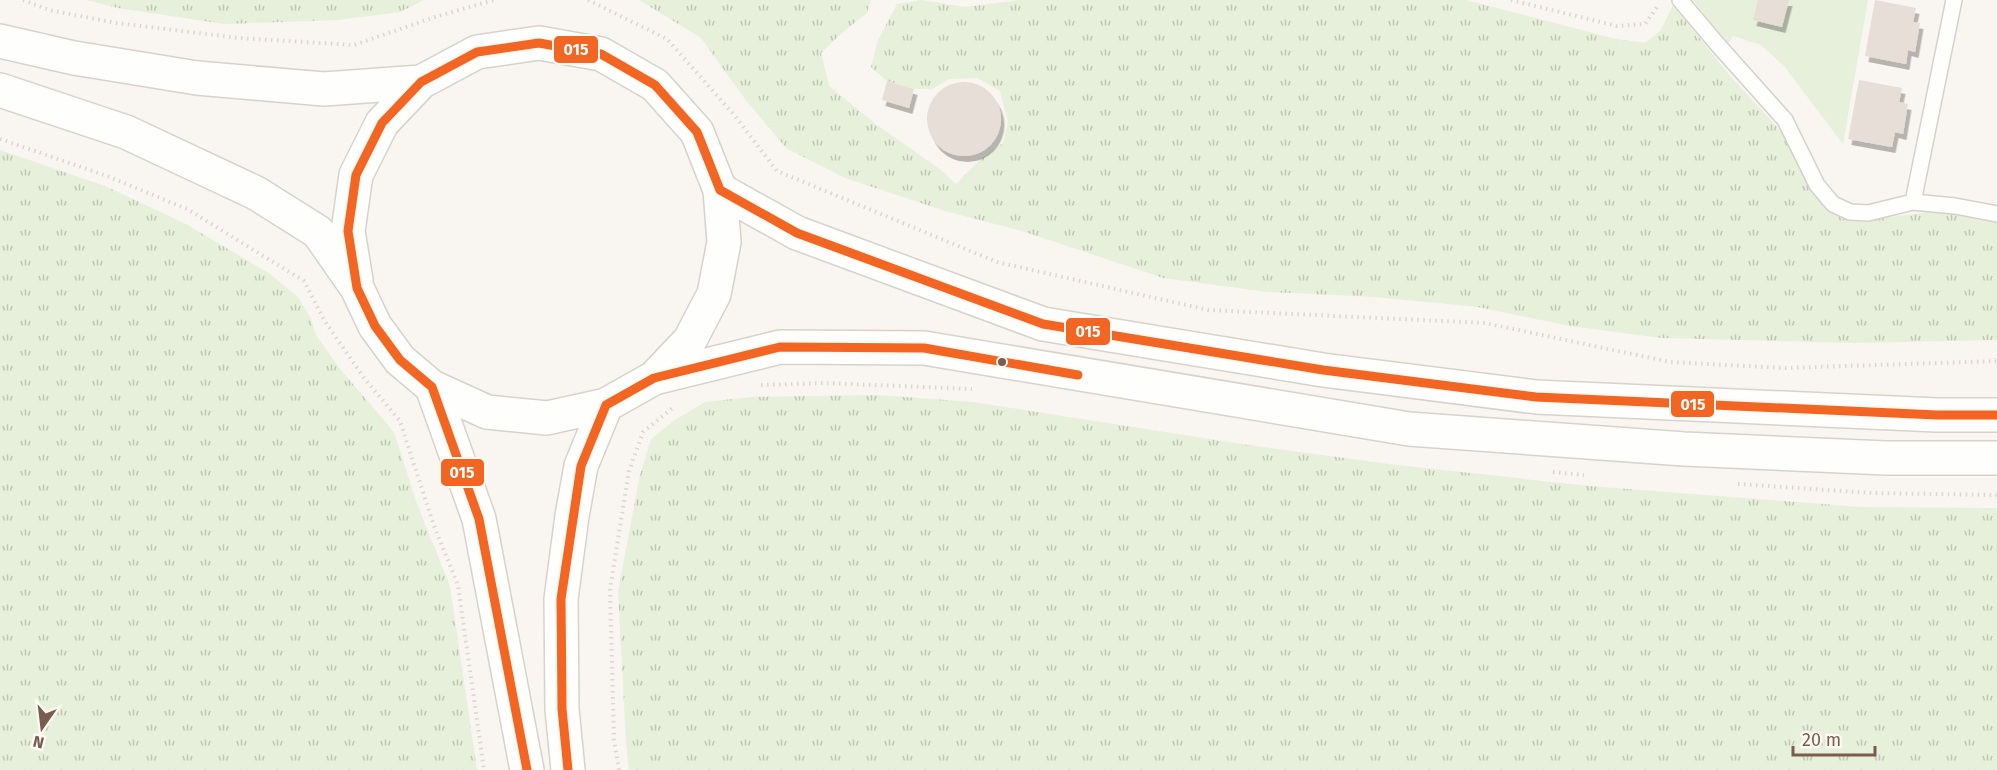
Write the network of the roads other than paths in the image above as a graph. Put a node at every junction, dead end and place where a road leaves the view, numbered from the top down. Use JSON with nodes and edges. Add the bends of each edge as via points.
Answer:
{"nodes":[{"id":1,"x":1680,"y":0,"type":"edge"},
{"id":2,"x":1954,"y":0,"type":"edge"},
{"id":3,"x":0,"y":41,"type":"edge"},
{"id":4,"x":421,"y":82,"type":"junction"},
{"id":5,"x":0,"y":90,"type":"edge"},
{"id":6,"x":720,"y":190,"type":"junction"},
{"id":7,"x":1913,"y":202,"type":"junction"},
{"id":8,"x":1997,"y":214,"type":"edge"},
{"id":9,"x":357,"y":288,"type":"junction"},
{"id":10,"x":654,"y":378,"type":"junction"},
{"id":11,"x":432,"y":387,"type":"junction"},
{"id":12,"x":606,"y":405,"type":"junction"},
{"id":13,"x":1997,"y":415,"type":"edge"},
{"id":14,"x":1997,"y":458,"type":"edge"},
{"id":15,"x":527,"y":770,"type":"edge"},
{"id":16,"x":568,"y":770,"type":"edge"}],
"edges":[{"from":1,"to":7,"type":"lane","via":[[1785,120],[1817,185],[1833,204],[1850,212],[1868,213]]},
{"from":2,"to":7,"type":"lane"},
{"from":3,"to":4,"type":"main road","via":[[74,58],[197,78],[324,89]]},
{"from":4,"to":6,"type":"main road","via":[[477,52],[539,43],[601,54],[656,85],[697,132]]},
{"from":4,"to":9,"type":"main road","via":[[382,123],[356,175],[348,231]]},
{"from":5,"to":9,"type":"main road","via":[[126,132],[256,193],[318,232]]},
{"from":6,"to":10,"type":"main road","via":[[724,242],[714,294],[690,340]]},
{"from":6,"to":13,"type":"main road","via":[[797,233],[1043,324],[1323,370],[1536,397]]},
{"from":7,"to":8,"type":"lane"},
{"from":9,"to":11,"type":"main road","via":[[375,326],[400,360]]},
{"from":10,"to":12,"type":"main road"},
{"from":10,"to":14,"type":"main road","via":[[780,347],[924,348],[1409,429],[1695,450]]},
{"from":11,"to":12,"type":"main road","via":[[487,412],[547,418]]},
{"from":11,"to":15,"type":"main road","via":[[479,519]]},
{"from":12,"to":16,"type":"main road","via":[[581,466],[561,599],[562,708]]}]}
